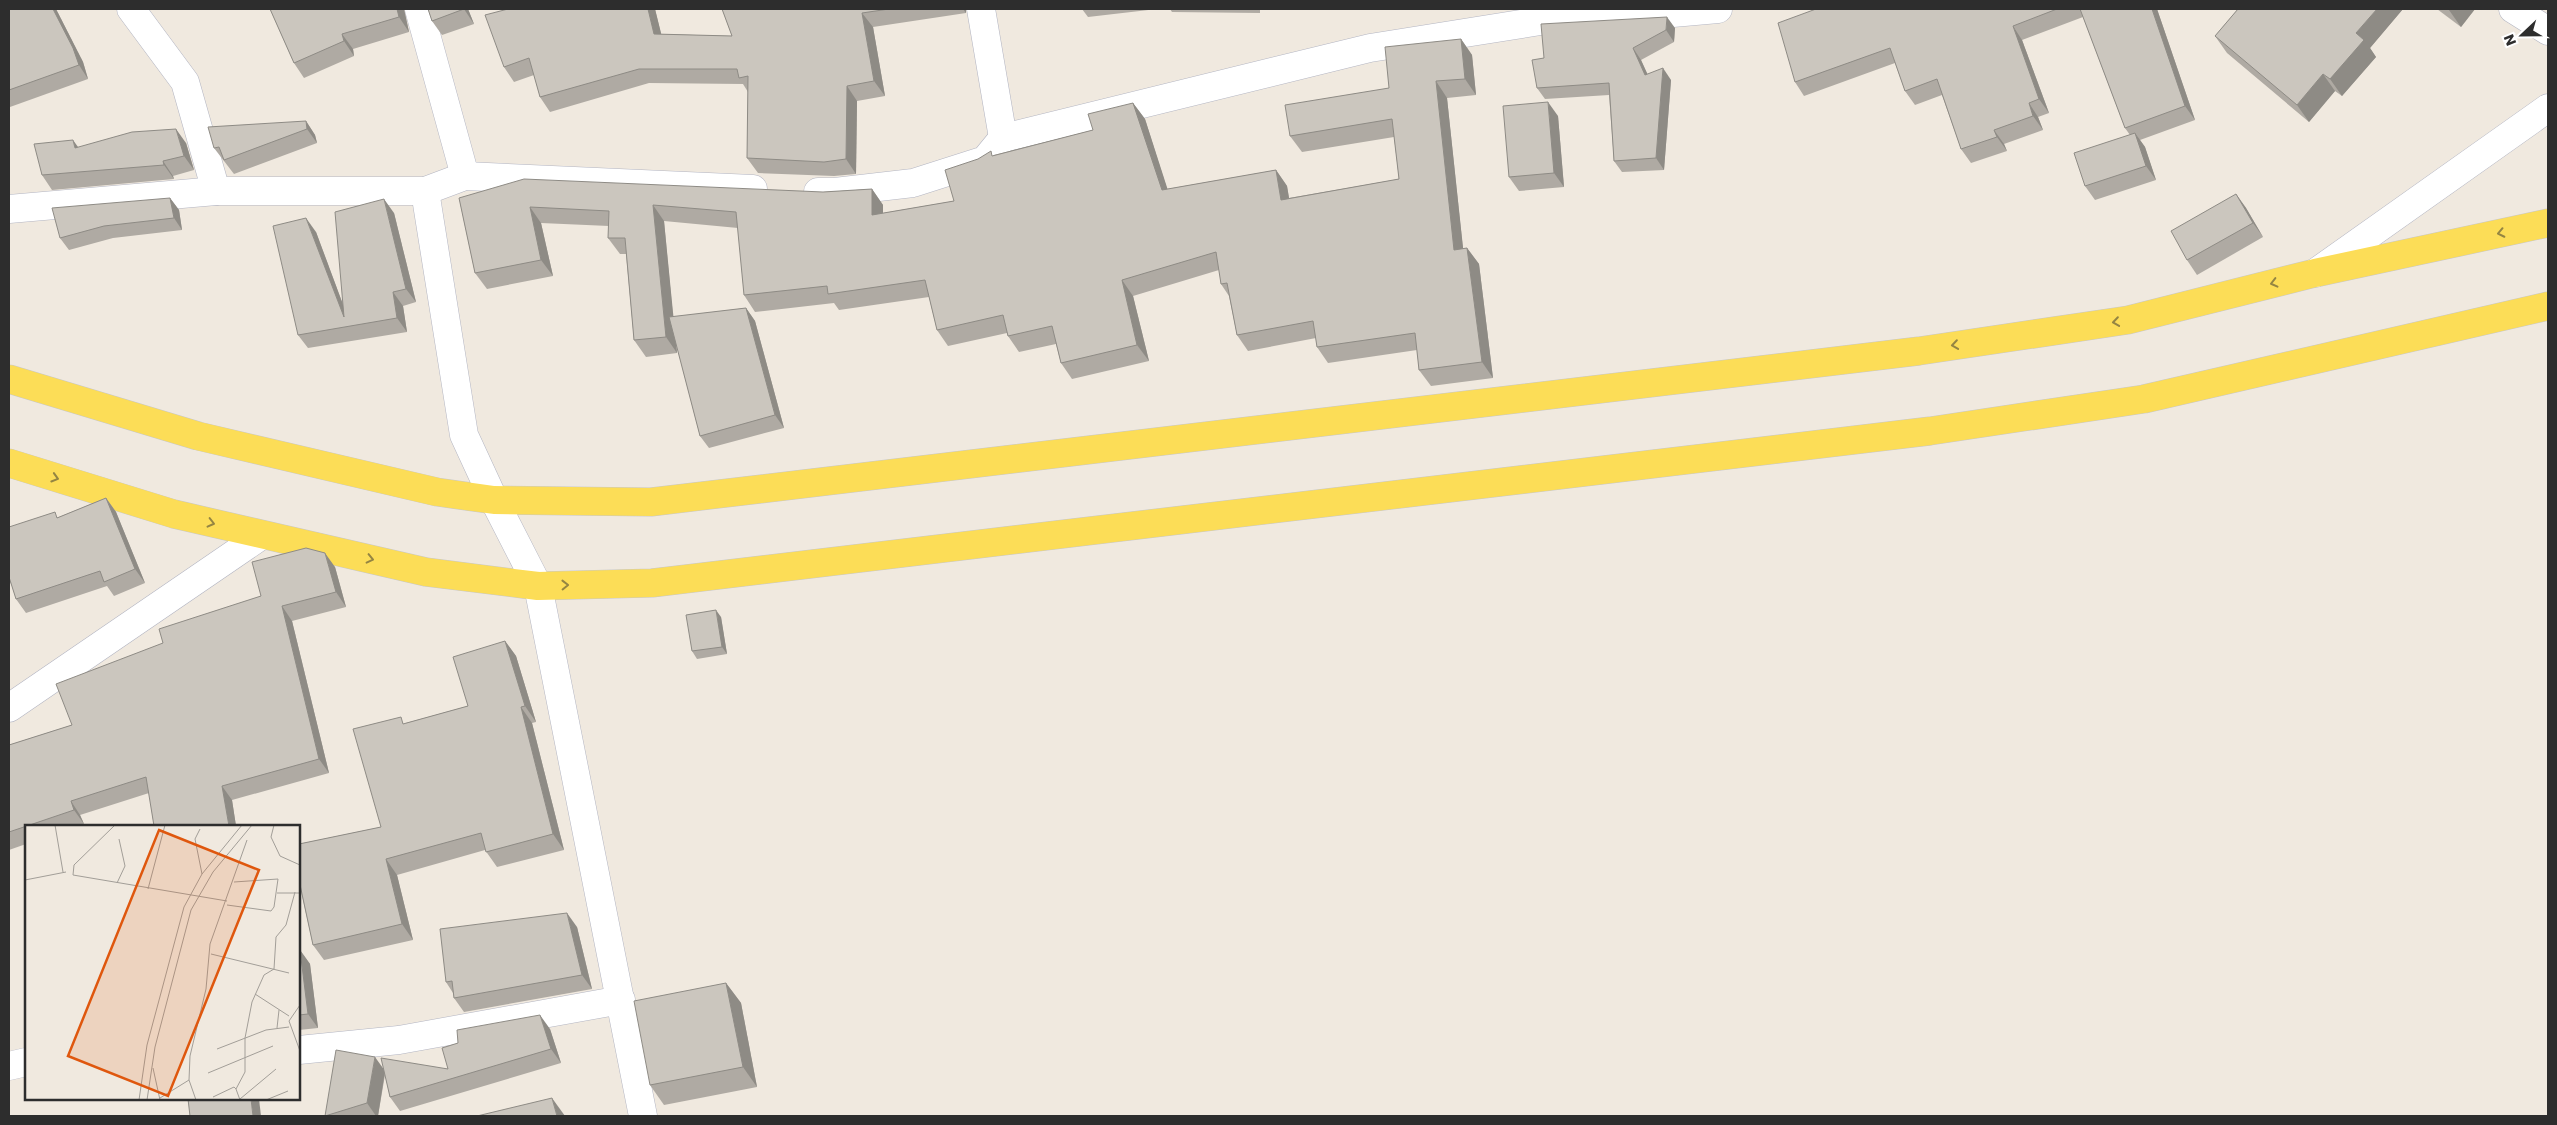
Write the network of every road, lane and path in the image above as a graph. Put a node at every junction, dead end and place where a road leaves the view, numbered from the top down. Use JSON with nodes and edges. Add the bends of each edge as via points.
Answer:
{"nodes":[{"id":1,"x":131,"y":9,"type":"edge"},
{"id":2,"x":419,"y":9,"type":"edge"},
{"id":3,"x":981,"y":9,"type":"edge"},
{"id":4,"x":1718,"y":9,"type":"edge"},
{"id":5,"x":2513,"y":9,"type":"edge"},
{"id":6,"x":2548,"y":31,"type":"edge"},
{"id":7,"x":2548,"y":108,"type":"edge"},
{"id":8,"x":1003,"y":138,"type":"junction"},
{"id":9,"x":465,"y":176,"type":"junction"},
{"id":10,"x":216,"y":191,"type":"junction"},
{"id":11,"x":425,"y":191,"type":"junction"},
{"id":12,"x":9,"y":209,"type":"edge"},
{"id":13,"x":2548,"y":222,"type":"edge"},
{"id":14,"x":2315,"y":273,"type":"junction"},
{"id":15,"x":2548,"y":306,"type":"edge"},
{"id":16,"x":9,"y":379,"type":"edge"},
{"id":17,"x":9,"y":463,"type":"edge"},
{"id":18,"x":494,"y":500,"type":"junction"},
{"id":19,"x":262,"y":535,"type":"junction"},
{"id":20,"x":538,"y":586,"type":"junction"},
{"id":21,"x":9,"y":708,"type":"edge"},
{"id":22,"x":621,"y":1000,"type":"junction"},
{"id":23,"x":300,"y":1050,"type":"edge"},
{"id":24,"x":25,"y":1062,"type":"edge"},
{"id":25,"x":9,"y":1066,"type":"edge"},
{"id":26,"x":643,"y":1116,"type":"edge"}],
"edges":[{"from":1,"to":10,"type":"street","via":[[185,82]]},
{"from":2,"to":9,"type":"street"},
{"from":3,"to":8,"type":"street"},
{"from":4,"to":8,"type":"street","via":[[1559,18],[1370,48]]},
{"from":5,"to":6,"type":"street"},
{"from":7,"to":14,"type":"street"},
{"from":8,"to":9,"type":"street","via":[[985,160],[912,183],[835,192]]},
{"from":9,"to":11,"type":"street"},
{"from":10,"to":11,"type":"street"},
{"from":10,"to":12,"type":"street"},
{"from":11,"to":18,"type":"street","via":[[464,435]]},
{"from":13,"to":14,"type":"main road","one_way":true},
{"from":14,"to":18,"type":"main road","one_way":true,"via":[[2128,320],[1920,351],[651,502]]},
{"from":20,"to":15,"type":"main road","one_way":true,"via":[[652,584],[1930,431],[2144,399]]},
{"from":16,"to":18,"type":"main road","via":[[198,436],[437,492]]},
{"from":17,"to":19,"type":"main road","one_way":true,"via":[[174,514]]},
{"from":18,"to":20,"type":"street"},
{"from":19,"to":20,"type":"main road","one_way":true,"via":[[426,572]]},
{"from":19,"to":21,"type":"street"},
{"from":20,"to":22,"type":"street"},
{"from":22,"to":23,"type":"street","via":[[399,1040]]},
{"from":22,"to":26,"type":"street"},
{"from":24,"to":25,"type":"street"}]}
